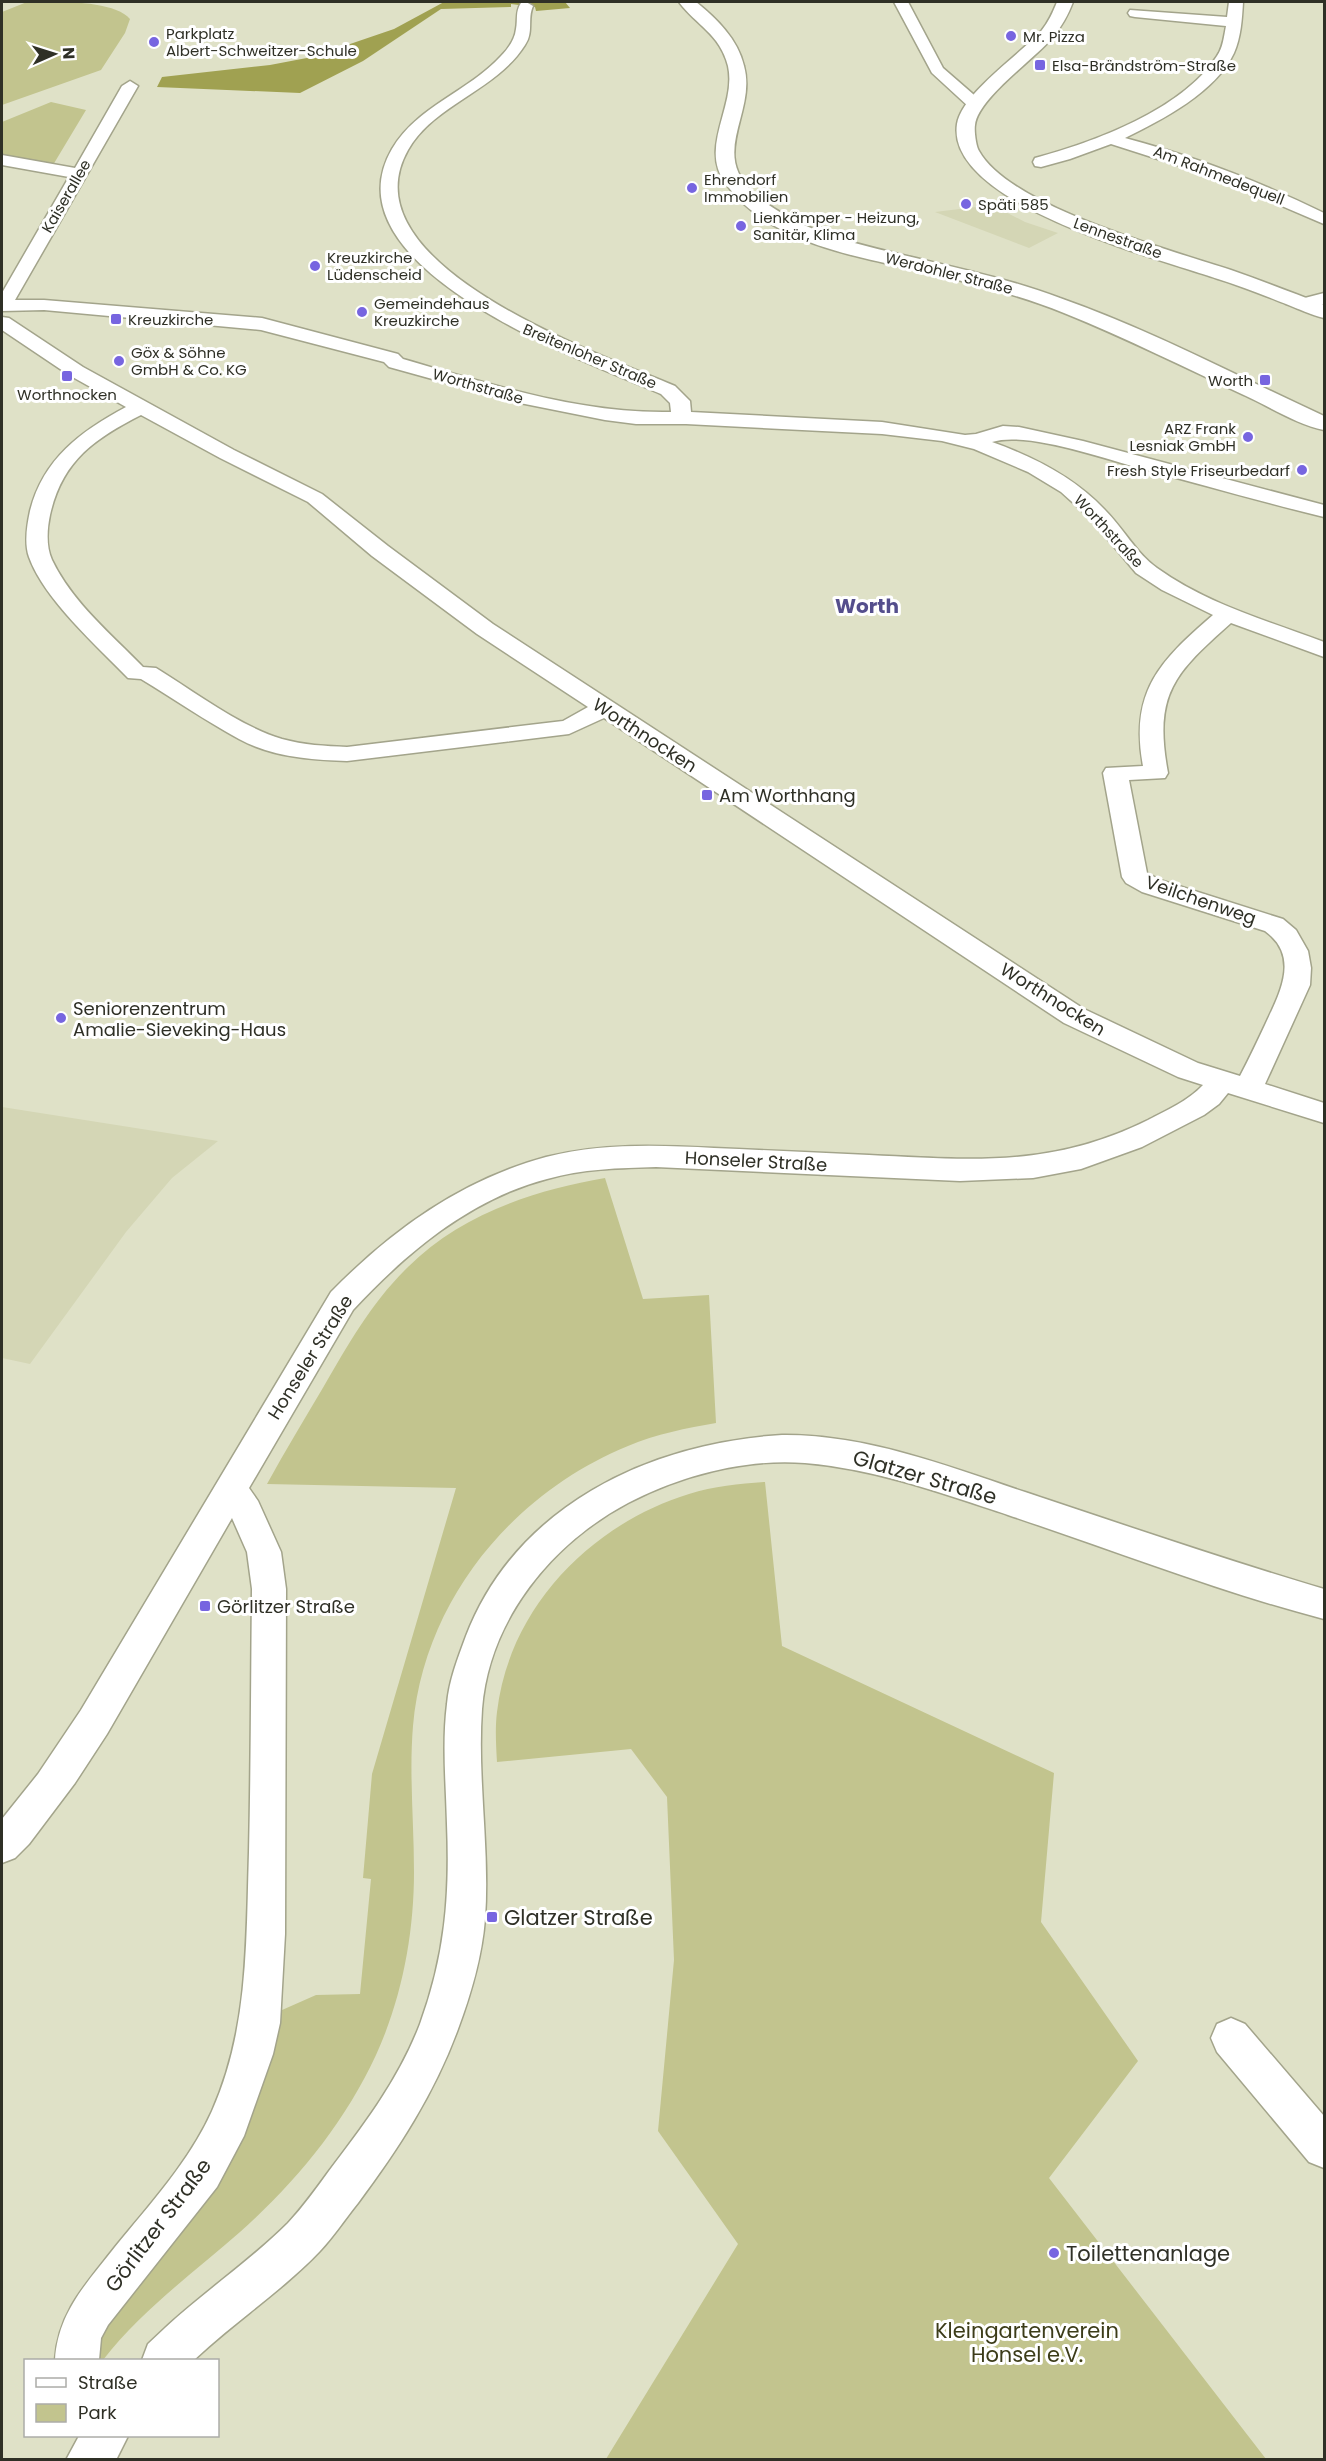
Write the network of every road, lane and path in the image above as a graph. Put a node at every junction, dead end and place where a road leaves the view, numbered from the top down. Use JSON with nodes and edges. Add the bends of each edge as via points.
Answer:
{"nodes":[{"id":1,"x":687,"y":2,"type":"edge"},
{"id":2,"x":900,"y":2,"type":"edge"},
{"id":3,"x":1065,"y":2,"type":"edge"},
{"id":4,"x":1236,"y":2,"type":"edge"},
{"id":5,"x":526,"y":6,"type":"dead end"},
{"id":6,"x":1135,"y":14,"type":"dead end"},
{"id":7,"x":1234,"y":22,"type":"junction"},
{"id":8,"x":130,"y":86,"type":"dead end"},
{"id":9,"x":975,"y":104,"type":"junction"},
{"id":10,"x":1111,"y":139,"type":"junction"},
{"id":11,"x":2,"y":160,"type":"edge"},
{"id":12,"x":1041,"y":162,"type":"dead end"},
{"id":13,"x":79,"y":173,"type":"junction"},
{"id":14,"x":1324,"y":219,"type":"edge"},
{"id":15,"x":1324,"y":298,"type":"edge"},
{"id":16,"x":1303,"y":304,"type":"junction"},
{"id":17,"x":2,"y":311,"type":"edge"},
{"id":18,"x":1324,"y":312,"type":"edge"},
{"id":19,"x":142,"y":406,"type":"junction"},
{"id":20,"x":682,"y":418,"type":"junction"},
{"id":21,"x":1324,"y":424,"type":"edge"},
{"id":22,"x":961,"y":440,"type":"junction"},
{"id":23,"x":1324,"y":511,"type":"edge"},
{"id":24,"x":1229,"y":613,"type":"junction"},
{"id":25,"x":1324,"y":650,"type":"edge"},
{"id":26,"x":604,"y":708,"type":"junction"},
{"id":27,"x":1234,"y":1086,"type":"junction"},
{"id":28,"x":1324,"y":1113,"type":"edge"},
{"id":29,"x":231,"y":1488,"type":"junction"},
{"id":30,"x":1324,"y":1604,"type":"edge"},
{"id":31,"x":2,"y":1845,"type":"edge"},
{"id":32,"x":1231,"y":2038,"type":"dead end"},
{"id":33,"x":1324,"y":2147,"type":"edge"},
{"id":34,"x":77,"y":2359,"type":"edge"},
{"id":35,"x":166,"y":2359,"type":"edge"},
{"id":36,"x":104,"y":2437,"type":"edge"},
{"id":37,"x":90,"y":2460,"type":"edge"}],
"edges":[{"from":1,"to":21,"type":"street","name":"Werdohler Straße","via":[[721,34],[731,52],[738,76],[735,104],[722,148],[724,164],[735,185],[760,208],[831,243],[1051,302]]},
{"from":2,"to":9,"type":"street","via":[[937,70]]},
{"from":3,"to":9,"type":"street","name":"Lennestraße","via":[[1054,24]]},
{"from":4,"to":7,"type":"street"},
{"from":5,"to":20,"type":"street","name":"Breitenloher Straße","via":[[525,30],[507,58],[479,83],[432,114],[400,148],[390,175],[390,196],[399,226],[424,256],[483,303],[565,348],[668,390],[680,401]]},
{"from":6,"to":7,"type":"street"},
{"from":7,"to":10,"type":"street","via":[[1224,58],[1204,80],[1165,109]]},
{"from":8,"to":13,"type":"street","name":"Kaiserallee"},
{"from":9,"to":16,"type":"street","name":"Lennestraße","via":[[966,122],[967,147],[977,164],[1012,194],[1123,242]]},
{"from":10,"to":12,"type":"street"},
{"from":10,"to":14,"type":"street","name":"Am Rahmedequell","via":[[1160,151],[1268,192]]},
{"from":11,"to":13,"type":"street"},
{"from":13,"to":17,"type":"street","name":"Kaiserallee"},
{"from":15,"to":16,"type":"street"},
{"from":16,"to":18,"type":"street","name":"Lennestraße"},
{"from":17,"to":19,"type":"street","name":"Worthnocken","via":[[76,371]]},
{"from":17,"to":20,"type":"street","name":"Worthstraße","via":[[44,305],[262,324],[335,341],[391,358],[396,363],[585,413]]},
{"from":19,"to":26,"type":"street","name":"Worthnocken","via":[[315,498],[485,629]]},
{"from":19,"to":26,"type":"street","via":[[99,432],[60,463],[42,496],[37,534],[40,560],[58,588],[142,673],[249,735],[276,745],[328,754],[568,727]]},
{"from":20,"to":22,"type":"street","name":"Worthstraße","via":[[874,427]]},
{"from":22,"to":23,"type":"street","name":"Worthstraße","via":[[1019,433]]},
{"from":22,"to":24,"type":"street","name":"Worthstraße","via":[[1033,465],[1056,479],[1110,528],[1125,550],[1148,572],[1186,595]]},
{"from":24,"to":25,"type":"street","name":"Worthstraße"},
{"from":24,"to":27,"type":"street","name":"Veilchenweg","via":[[1173,665],[1159,692],[1153,715],[1152,757],[1156,773],[1115,773],[1135,877],[1151,886],[1274,925],[1295,952],[1297,985]]},
{"from":26,"to":27,"type":"street","name":"Worthnocken","via":[[1074,1016],[1188,1070]]},
{"from":27,"to":28,"type":"street","name":"Worthnocken"},
{"from":27,"to":29,"type":"street","name":"Honseler Straße","via":[[1109,1149],[1006,1170],[957,1171],[698,1157],[604,1158],[546,1168],[491,1189],[426,1225],[366,1274],[342,1301]]},
{"from":29,"to":31,"type":"street","name":"Honseler Straße","via":[[94,1722],[59,1776]]},
{"from":29,"to":34,"type":"street","name":"Görlitzer Straße","via":[[264,1552],[269,1589],[268,1843],[260,2023],[250,2064],[216,2148],[189,2192],[93,2310],[80,2334]]},
{"from":30,"to":35,"type":"street","name":"Glatzer Straße","via":[[939,1478],[864,1457],[800,1449],[750,1451],[676,1468],[612,1494],[575,1515],[519,1572],[492,1616],[472,1666],[464,1702],[463,1733],[466,1919],[449,1995],[423,2064],[382,2136],[305,2236],[188,2334]]},
{"from":32,"to":33,"type":"street"},
{"from":36,"to":37,"type":"street"}]}
